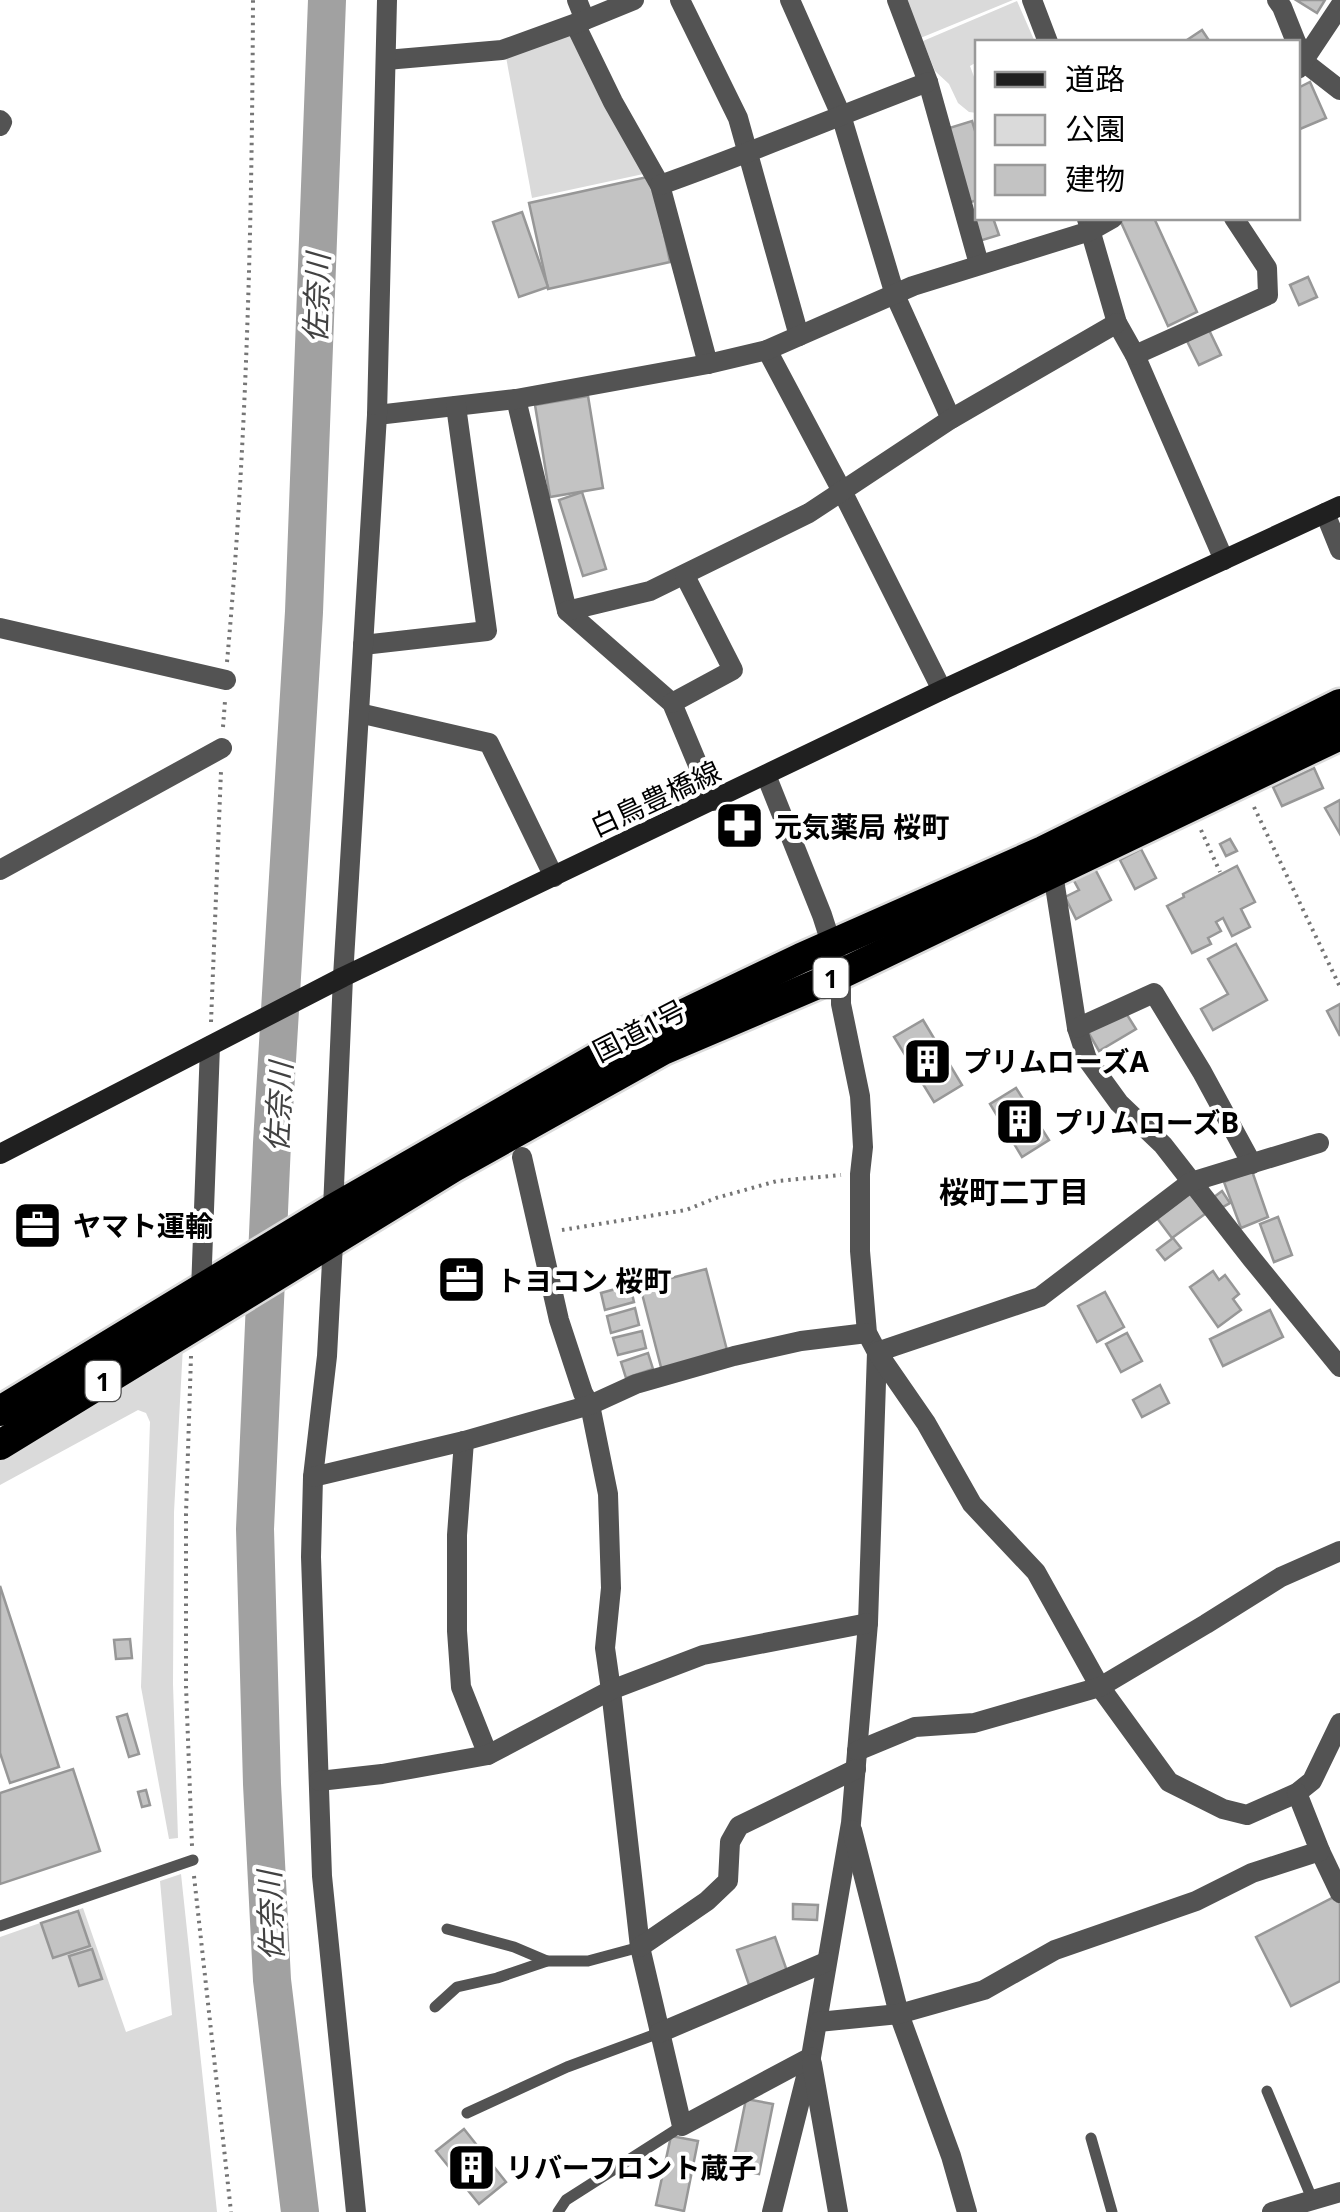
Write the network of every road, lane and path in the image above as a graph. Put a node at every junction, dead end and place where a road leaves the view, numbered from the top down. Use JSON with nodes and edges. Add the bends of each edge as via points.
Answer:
{"nodes":[{"id":1,"x":252,"y":0,"type":"edge"},
{"id":2,"x":386,"y":0,"type":"edge"},
{"id":3,"x":634,"y":0,"type":"edge"},
{"id":4,"x":680,"y":0,"type":"edge"},
{"id":5,"x":790,"y":0,"type":"edge"},
{"id":6,"x":897,"y":0,"type":"edge"},
{"id":7,"x":1032,"y":0,"type":"edge"},
{"id":8,"x":1277,"y":0,"type":"edge"},
{"id":9,"x":1340,"y":6,"type":"edge"},
{"id":10,"x":579,"y":15,"type":"edge"},
{"id":11,"x":1047,"y":40,"type":"edge"},
{"id":12,"x":1293,"y":40,"type":"edge"},
{"id":13,"x":1300,"y":54,"type":"edge"},
{"id":14,"x":1300,"y":56,"type":"edge"},
{"id":15,"x":386,"y":60,"type":"junction"},
{"id":16,"x":928,"y":82,"type":"junction"},
{"id":17,"x":1340,"y":90,"type":"edge"},
{"id":18,"x":841,"y":115,"type":"junction"},
{"id":19,"x":750,"y":154,"type":"junction"},
{"id":20,"x":660,"y":185,"type":"junction"},
{"id":21,"x":1235,"y":220,"type":"edge"},
{"id":22,"x":1088,"y":224,"type":"edge"},
{"id":23,"x":978,"y":264,"type":"junction"},
{"id":24,"x":894,"y":296,"type":"junction"},
{"id":25,"x":1118,"y":322,"type":"junction"},
{"id":26,"x":800,"y":336,"type":"junction"},
{"id":27,"x":767,"y":350,"type":"junction"},
{"id":28,"x":1135,"y":355,"type":"junction"},
{"id":29,"x":708,"y":364,"type":"junction"},
{"id":30,"x":516,"y":399,"type":"junction"},
{"id":31,"x":456,"y":406,"type":"junction"},
{"id":32,"x":377,"y":415,"type":"junction"},
{"id":33,"x":951,"y":418,"type":"junction"},
{"id":34,"x":842,"y":490,"type":"junction"},
{"id":35,"x":1332,"y":510,"type":"edge"},
{"id":36,"x":1340,"y":550,"type":"edge"},
{"id":37,"x":1224,"y":560,"type":"junction"},
{"id":38,"x":686,"y":576,"type":"junction"},
{"id":39,"x":566,"y":610,"type":"junction"},
{"id":40,"x":0,"y":628,"type":"edge"},
{"id":41,"x":363,"y":645,"type":"junction"},
{"id":42,"x":226,"y":680,"type":"junction"},
{"id":43,"x":942,"y":690,"type":"junction"},
{"id":44,"x":672,"y":703,"type":"junction"},
{"id":45,"x":1340,"y":704,"type":"edge"},
{"id":46,"x":359,"y":713,"type":"junction"},
{"id":47,"x":1340,"y":735,"type":"edge"},
{"id":48,"x":222,"y":748,"type":"junction"},
{"id":49,"x":766,"y":775,"type":"junction"},
{"id":50,"x":1250,"y":798,"type":"dead end"},
{"id":51,"x":713,"y":801,"type":"junction"},
{"id":52,"x":1200,"y":827,"type":"dead end"},
{"id":53,"x":0,"y":870,"type":"edge"},
{"id":54,"x":1220,"y":872,"type":"dead end"},
{"id":55,"x":1053,"y":873,"type":"junction"},
{"id":56,"x":554,"y":876,"type":"junction"},
{"id":57,"x":836,"y":959,"type":"junction"},
{"id":58,"x":344,"y":976,"type":"junction"},
{"id":59,"x":1340,"y":987,"type":"edge"},
{"id":60,"x":1077,"y":1028,"type":"junction"},
{"id":61,"x":210,"y":1046,"type":"junction"},
{"id":62,"x":1319,"y":1142,"type":"dead end"},
{"id":63,"x":0,"y":1154,"type":"edge"},
{"id":64,"x":522,"y":1157,"type":"dead end"},
{"id":65,"x":1252,"y":1164,"type":"junction"},
{"id":66,"x":860,"y":1174,"type":"junction"},
{"id":67,"x":1191,"y":1182,"type":"junction"},
{"id":68,"x":334,"y":1209,"type":"junction"},
{"id":69,"x":539,"y":1234,"type":"junction"},
{"id":70,"x":333,"y":1243,"type":"junction"},
{"id":71,"x":200,"y":1312,"type":"junction"},
{"id":72,"x":872,"y":1342,"type":"junction"},
{"id":73,"x":1340,"y":1367,"type":"edge"},
{"id":74,"x":590,"y":1405,"type":"junction"},
{"id":75,"x":0,"y":1410,"type":"edge"},
{"id":76,"x":464,"y":1440,"type":"junction"},
{"id":77,"x":0,"y":1445,"type":"edge"},
{"id":78,"x":312,"y":1476,"type":"junction"},
{"id":79,"x":1340,"y":1551,"type":"edge"},
{"id":80,"x":868,"y":1623,"type":"junction"},
{"id":81,"x":1100,"y":1687,"type":"junction"},
{"id":82,"x":612,"y":1690,"type":"junction"},
{"id":83,"x":1340,"y":1723,"type":"edge"},
{"id":84,"x":488,"y":1755,"type":"junction"},
{"id":85,"x":856,"y":1760,"type":"junction"},
{"id":86,"x":319,"y":1781,"type":"junction"},
{"id":87,"x":1297,"y":1792,"type":"junction"},
{"id":88,"x":851,"y":1823,"type":"junction"},
{"id":89,"x":1320,"y":1851,"type":"junction"},
{"id":90,"x":193,"y":1860,"type":"junction"},
{"id":91,"x":1340,"y":1892,"type":"edge"},
{"id":92,"x":0,"y":1926,"type":"edge"},
{"id":93,"x":448,"y":1930,"type":"dead end"},
{"id":94,"x":640,"y":1947,"type":"junction"},
{"id":95,"x":547,"y":1961,"type":"junction"},
{"id":96,"x":826,"y":1962,"type":"junction"},
{"id":97,"x":434,"y":2007,"type":"dead end"},
{"id":98,"x":899,"y":2014,"type":"junction"},
{"id":99,"x":818,"y":2022,"type":"junction"},
{"id":100,"x":659,"y":2033,"type":"junction"},
{"id":101,"x":811,"y":2057,"type":"junction"},
{"id":102,"x":1267,"y":2091,"type":"dead end"},
{"id":103,"x":466,"y":2113,"type":"dead end"},
{"id":104,"x":682,"y":2126,"type":"junction"},
{"id":105,"x":1091,"y":2138,"type":"dead end"},
{"id":106,"x":1340,"y":2192,"type":"edge"},
{"id":107,"x":1313,"y":2201,"type":"junction"},
{"id":108,"x":231,"y":2212,"type":"edge"},
{"id":109,"x":356,"y":2212,"type":"edge"},
{"id":110,"x":558,"y":2212,"type":"edge"},
{"id":111,"x":772,"y":2212,"type":"edge"},
{"id":112,"x":838,"y":2212,"type":"edge"},
{"id":113,"x":967,"y":2212,"type":"edge"},
{"id":114,"x":1112,"y":2212,"type":"edge"},
{"id":115,"x":1272,"y":2212,"type":"edge"}],
"edges":[{"from":1,"to":42,"type":"path","via":[[240,511]]},
{"from":2,"to":15,"type":"street"},
{"from":3,"to":10,"type":"street"},
{"from":4,"to":19,"type":"street"},
{"from":5,"to":18,"type":"street"},
{"from":6,"to":16,"type":"street"},
{"from":7,"to":11,"type":"street"},
{"from":8,"to":12,"type":"street"},
{"from":9,"to":13,"type":"street"},
{"from":10,"to":15,"type":"street","via":[[502,50]]},
{"from":10,"to":20,"type":"street","via":[[612,102]]},
{"from":14,"to":17,"type":"street"},
{"from":15,"to":32,"type":"street"},
{"from":16,"to":18,"type":"street"},
{"from":16,"to":23,"type":"street"},
{"from":18,"to":19,"type":"street"},
{"from":18,"to":24,"type":"street"},
{"from":19,"to":20,"type":"street"},
{"from":19,"to":26,"type":"street"},
{"from":20,"to":29,"type":"street"},
{"from":21,"to":28,"type":"street","via":[[1266,268],[1268,295]]},
{"from":22,"to":23,"type":"street"},
{"from":22,"to":25,"type":"street"},
{"from":23,"to":24,"type":"street"},
{"from":24,"to":26,"type":"street"},
{"from":24,"to":33,"type":"street"},
{"from":25,"to":28,"type":"street"},
{"from":25,"to":33,"type":"street"},
{"from":26,"to":27,"type":"street"},
{"from":27,"to":29,"type":"street"},
{"from":27,"to":34,"type":"street"},
{"from":28,"to":37,"type":"street"},
{"from":29,"to":30,"type":"street"},
{"from":30,"to":31,"type":"street"},
{"from":30,"to":39,"type":"street"},
{"from":31,"to":32,"type":"street"},
{"from":31,"to":41,"type":"street","via":[[487,631]]},
{"from":32,"to":41,"type":"street"},
{"from":33,"to":34,"type":"street"},
{"from":34,"to":38,"type":"street"},
{"from":34,"to":43,"type":"street"},
{"from":35,"to":36,"type":"street"},
{"from":35,"to":37,"type":"main road","name":"白鳥豊橋線"},
{"from":37,"to":43,"type":"main road","name":"白鳥豊橋線"},
{"from":38,"to":39,"type":"street"},
{"from":38,"to":44,"type":"street","via":[[733,670]]},
{"from":39,"to":44,"type":"street"},
{"from":40,"to":42,"type":"street"},
{"from":41,"to":46,"type":"street"},
{"from":42,"to":48,"type":"path"},
{"from":43,"to":49,"type":"main road","name":"白鳥豊橋線"},
{"from":44,"to":51,"type":"street"},
{"from":45,"to":57,"type":"highway","name":"国道1号","number":"1"},
{"from":46,"to":56,"type":"street","via":[[489,743]]},
{"from":46,"to":58,"type":"street"},
{"from":47,"to":55,"type":"highway","name":"国道1号","number":"1"},
{"from":48,"to":53,"type":"street"},
{"from":48,"to":61,"type":"path"},
{"from":49,"to":51,"type":"main road","name":"白鳥豊橋線"},
{"from":49,"to":57,"type":"street"},
{"from":50,"to":59,"type":"path"},
{"from":51,"to":56,"type":"main road","name":"白鳥豊橋線"},
{"from":52,"to":54,"type":"path"},
{"from":55,"to":57,"type":"highway","name":"国道1号","number":"1"},
{"from":55,"to":60,"type":"street"},
{"from":56,"to":58,"type":"main road","name":"白鳥豊橋線"},
{"from":57,"to":66,"type":"street","via":[[860,1096]]},
{"from":57,"to":68,"type":"highway","name":"国道1号","number":"1","via":[[623,1043]]},
{"from":57,"to":70,"type":"highway","name":"国道1号","number":"1","via":[[452,1168]]},
{"from":58,"to":61,"type":"main road","name":"白鳥豊橋線"},
{"from":58,"to":68,"type":"street"},
{"from":60,"to":65,"type":"street","via":[[1154,993]]},
{"from":60,"to":67,"type":"street","via":[[1087,1059],[1118,1103],[1163,1144]]},
{"from":61,"to":63,"type":"main road","name":"白鳥豊橋線"},
{"from":61,"to":71,"type":"street"},
{"from":62,"to":65,"type":"street"},
{"from":64,"to":69,"type":"street"},
{"from":65,"to":67,"type":"street"},
{"from":66,"to":69,"type":"path","via":[[776,1181],[686,1210]]},
{"from":66,"to":72,"type":"street","via":[[860,1251]]},
{"from":67,"to":72,"type":"street","via":[[1040,1297]]},
{"from":67,"to":73,"type":"street"},
{"from":68,"to":71,"type":"highway","name":"国道1号","number":"1"},
{"from":69,"to":74,"type":"street","via":[[558,1320]]},
{"from":70,"to":71,"type":"highway","name":"国道1号","number":"1"},
{"from":70,"to":78,"type":"street"},
{"from":71,"to":75,"type":"highway","name":"国道1号","number":"1"},
{"from":71,"to":77,"type":"highway","name":"国道1号","number":"1"},
{"from":71,"to":90,"type":"path","via":[[186,1514]]},
{"from":72,"to":74,"type":"street","via":[[801,1341],[636,1384]]},
{"from":72,"to":80,"type":"street"},
{"from":72,"to":81,"type":"street","via":[[972,1504],[1036,1572]]},
{"from":74,"to":76,"type":"street"},
{"from":74,"to":82,"type":"street","via":[[608,1494],[612,1588],[604,1648]]},
{"from":76,"to":78,"type":"street"},
{"from":76,"to":84,"type":"street","via":[[456,1631],[461,1687]]},
{"from":78,"to":86,"type":"street"},
{"from":79,"to":81,"type":"street","via":[[1281,1577]]},
{"from":80,"to":82,"type":"street","via":[[703,1655]]},
{"from":80,"to":85,"type":"street"},
{"from":81,"to":85,"type":"street","via":[[974,1723],[915,1726]]},
{"from":81,"to":87,"type":"street","via":[[1169,1782],[1247,1814]]},
{"from":82,"to":84,"type":"street"},
{"from":82,"to":94,"type":"street"},
{"from":83,"to":87,"type":"street","via":[[1312,1780]]},
{"from":84,"to":86,"type":"street"},
{"from":85,"to":88,"type":"street"},
{"from":85,"to":94,"type":"street","via":[[740,1826],[730,1842],[728,1881]]},
{"from":86,"to":109,"type":"street","via":[[322,1876]]},
{"from":87,"to":89,"type":"street"},
{"from":88,"to":96,"type":"street"},
{"from":88,"to":98,"type":"street"},
{"from":89,"to":91,"type":"street"},
{"from":89,"to":98,"type":"street","via":[[1055,1950],[984,1990]]},
{"from":90,"to":92,"type":"lane"},
{"from":90,"to":108,"type":"path"},
{"from":93,"to":95,"type":"lane"},
{"from":94,"to":95,"type":"lane","via":[[588,1961]]},
{"from":94,"to":100,"type":"street"},
{"from":95,"to":97,"type":"lane","via":[[457,1987]]},
{"from":96,"to":99,"type":"street"},
{"from":96,"to":100,"type":"street"},
{"from":98,"to":99,"type":"street"},
{"from":98,"to":113,"type":"street"},
{"from":99,"to":101,"type":"street"},
{"from":100,"to":103,"type":"lane"},
{"from":100,"to":104,"type":"street"},
{"from":101,"to":104,"type":"street"},
{"from":101,"to":111,"type":"street"},
{"from":101,"to":112,"type":"street"},
{"from":102,"to":107,"type":"lane"},
{"from":104,"to":110,"type":"lane","via":[[566,2200]]},
{"from":105,"to":114,"type":"lane"},
{"from":106,"to":107,"type":"street"},
{"from":107,"to":115,"type":"street"}]}
